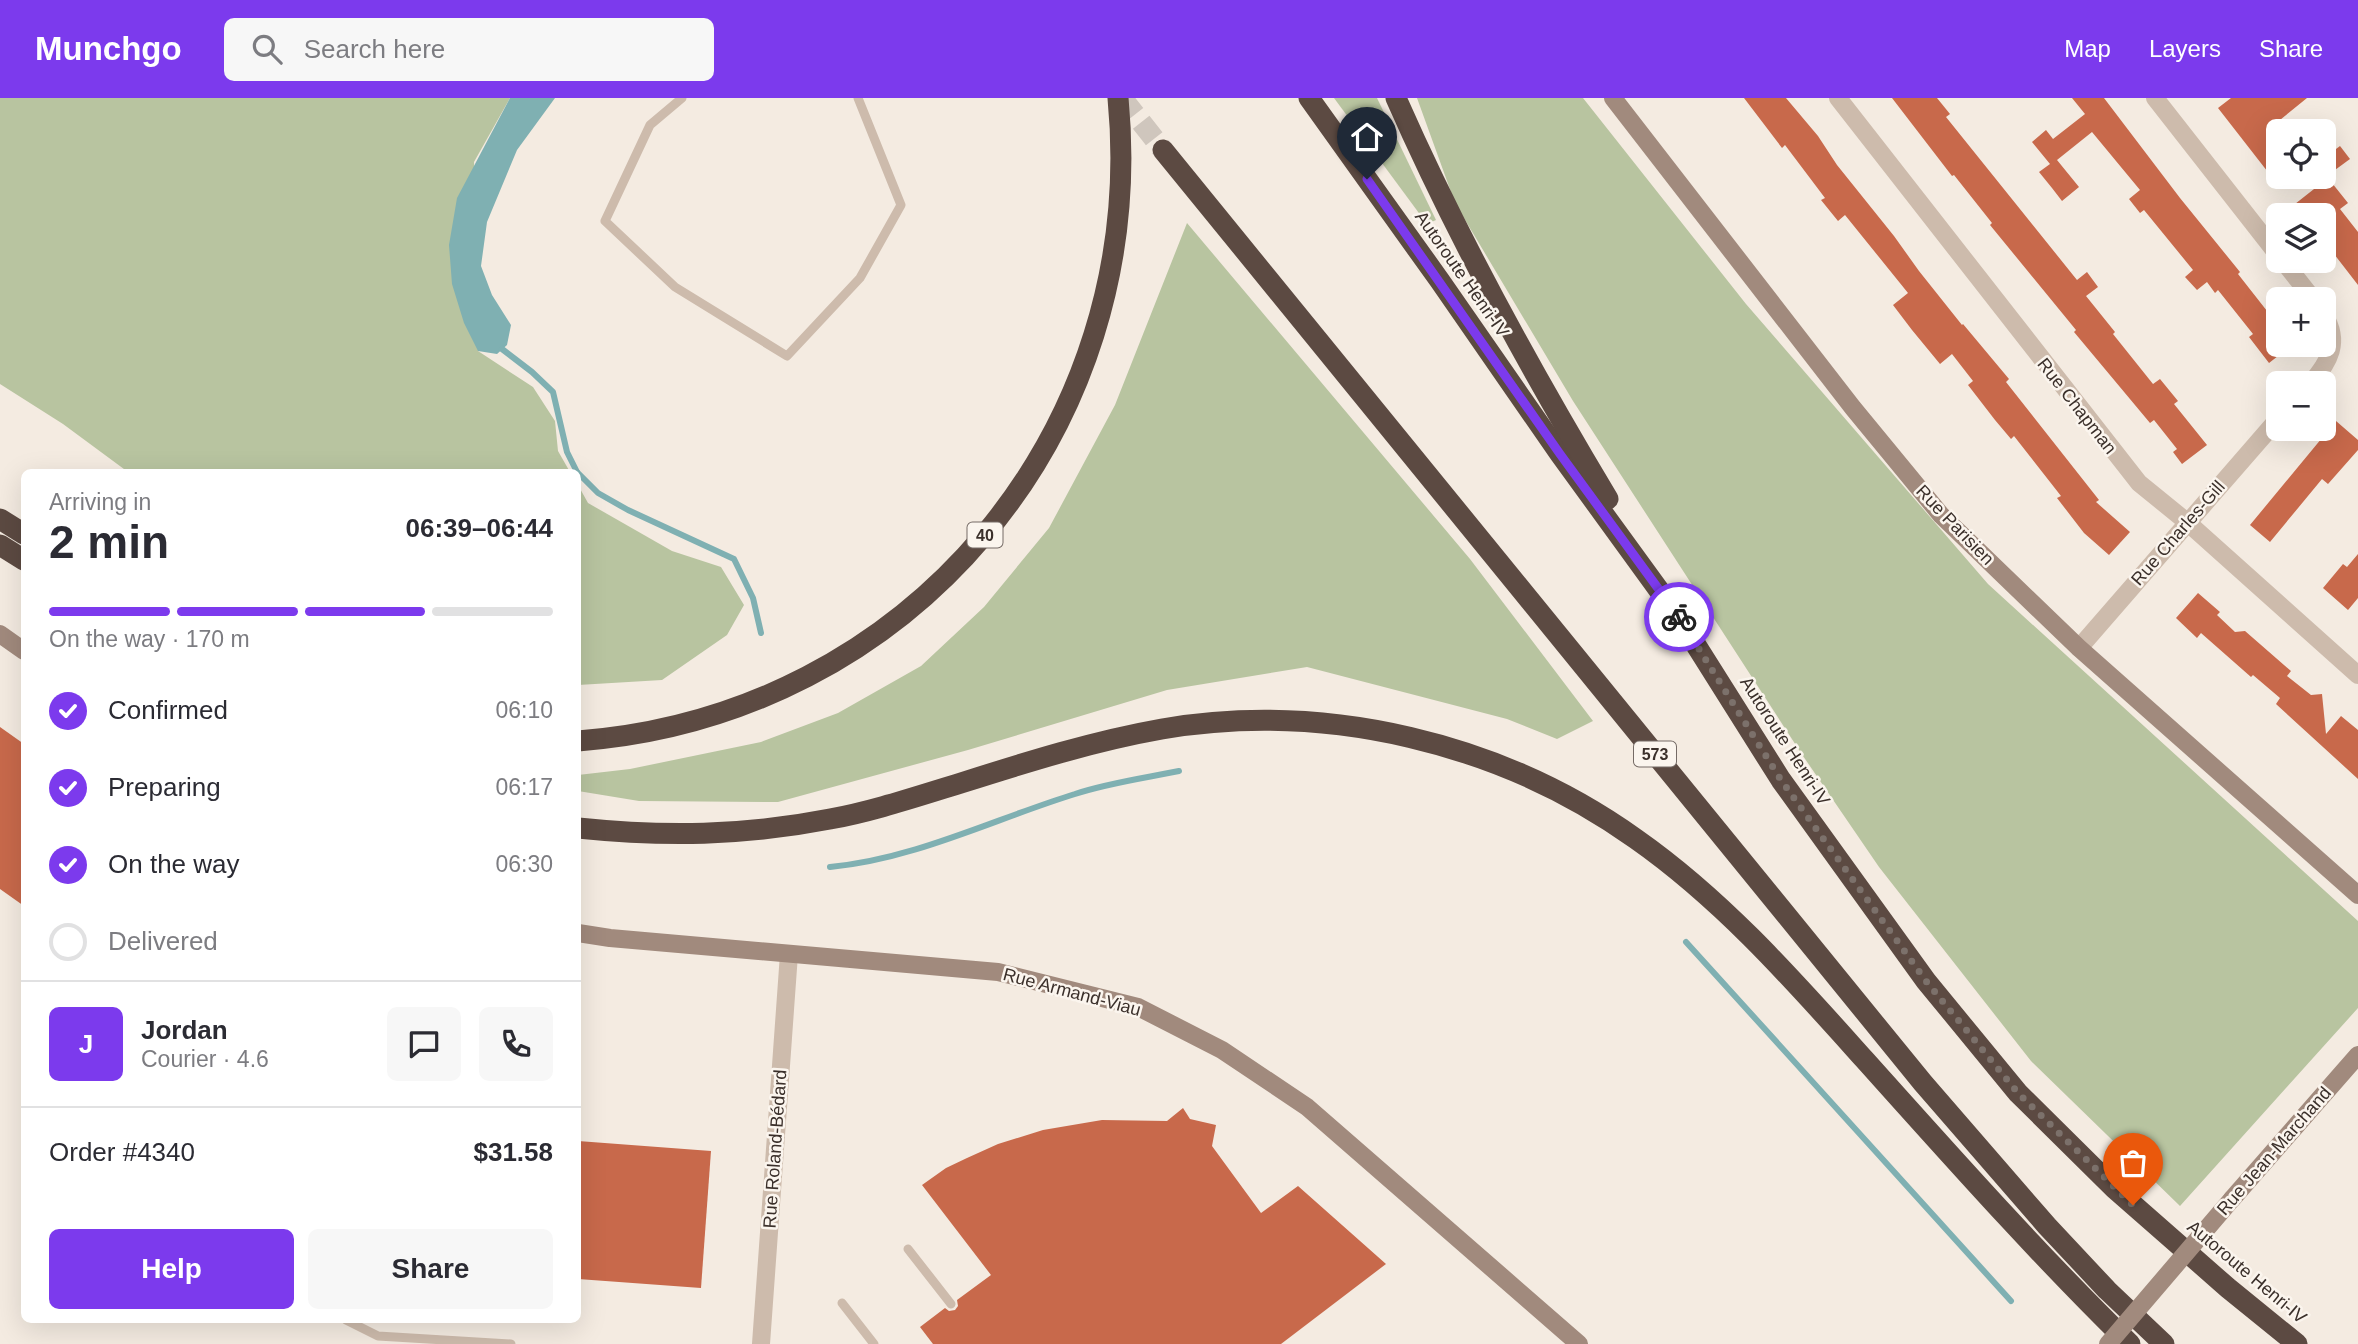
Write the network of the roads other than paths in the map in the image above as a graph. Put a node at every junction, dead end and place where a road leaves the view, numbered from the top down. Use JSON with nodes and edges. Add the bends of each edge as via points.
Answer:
{"nodes":[{"id":1,"x":682,"y":98,"type":"edge"},
{"id":2,"x":858,"y":98,"type":"edge"},
{"id":3,"x":1118,"y":98,"type":"edge"},
{"id":4,"x":1309,"y":98,"type":"edge"},
{"id":5,"x":1396,"y":98,"type":"edge"},
{"id":6,"x":1613,"y":98,"type":"edge"},
{"id":7,"x":1838,"y":98,"type":"edge"},
{"id":8,"x":2155,"y":98,"type":"edge"},
{"id":9,"x":1163,"y":150,"type":"tunnel mouth"},
{"id":10,"x":2266,"y":241,"type":"edge"},
{"id":11,"x":2292,"y":273,"type":"edge"},
{"id":12,"x":2304,"y":287,"type":"edge"},
{"id":13,"x":2266,"y":433,"type":"edge"},
{"id":14,"x":0,"y":519,"type":"edge"},
{"id":15,"x":2187,"y":522,"type":"junction"},
{"id":16,"x":21,"y":532,"type":"edge"},
{"id":17,"x":0,"y":545,"type":"edge"},
{"id":18,"x":21,"y":558,"type":"edge"},
{"id":19,"x":1677,"y":615,"type":"junction"},
{"id":20,"x":0,"y":634,"type":"edge"},
{"id":21,"x":2079,"y":648,"type":"junction"},
{"id":22,"x":21,"y":649,"type":"edge"},
{"id":23,"x":2356,"y":668,"type":"edge"},
{"id":24,"x":581,"y":741,"type":"edge"},
{"id":25,"x":581,"y":828,"type":"edge"},
{"id":26,"x":2358,"y":895,"type":"edge"},
{"id":27,"x":581,"y":933,"type":"edge"},
{"id":28,"x":789,"y":954,"type":"junction"},
{"id":29,"x":2358,"y":1055,"type":"edge"},
{"id":30,"x":908,"y":1249,"type":"dead end"},
{"id":31,"x":842,"y":1303,"type":"dead end"},
{"id":32,"x":951,"y":1304,"type":"dead end"},
{"id":33,"x":352,"y":1323,"type":"edge"},
{"id":34,"x":511,"y":1344,"type":"edge"},
{"id":35,"x":761,"y":1344,"type":"edge"},
{"id":36,"x":874,"y":1344,"type":"edge"},
{"id":37,"x":1579,"y":1344,"type":"edge"},
{"id":38,"x":2108,"y":1344,"type":"edge"},
{"id":39,"x":2130,"y":1344,"type":"edge"},
{"id":40,"x":2164,"y":1344,"type":"edge"},
{"id":41,"x":2297,"y":1344,"type":"edge"}],
"edges":[{"from":1,"to":2,"type":"lane","via":[[650,124],[605,221],[676,287],[787,356],[860,278],[901,205]]},
{"from":3,"to":24,"type":"highway","number":"40","via":[[1122,191],[1106,296],[1067,407],[1004,512],[962,562],[915,606],[845,655],[782,689],[716,715],[652,731]]},
{"from":4,"to":19,"type":"highway","name":"Autoroute Henri-IV"},
{"from":5,"to":19,"type":"highway","via":[[1531,370]]},
{"from":6,"to":21,"type":"street","name":"Rue Parisien","via":[[1941,515]]},
{"from":7,"to":15,"type":"street","name":"Rue Chapman","via":[[2120,461]]},
{"from":8,"to":10,"type":"street"},
{"from":9,"to":40,"type":"highway","number":"573","via":[[1923,1083],[2047,1226]]},
{"from":11,"to":12,"type":"street"},
{"from":13,"to":15,"type":"street","name":"Rue Charles-Gill"},
{"from":14,"to":16,"type":"highway"},
{"from":15,"to":21,"type":"street","name":"Rue Charles-Gill"},
{"from":15,"to":23,"type":"street","name":"Rue Chapman"},
{"from":17,"to":18,"type":"highway"},
{"from":19,"to":41,"type":"highway","name":"Autoroute Henri-IV","via":[[1781,780],[1926,981],[2018,1093],[2114,1188]]},
{"from":20,"to":22,"type":"street"},
{"from":21,"to":26,"type":"street","name":"Rue Parisien"},
{"from":25,"to":39,"type":"highway","via":[[709,835],[807,823],[892,804],[1103,741],[1224,722],[1306,723],[1387,732],[1444,746],[1498,764],[1591,810],[1683,875],[1752,938],[2002,1213]]},
{"from":27,"to":28,"type":"street","name":"Rue Armand-Viau"},
{"from":28,"to":35,"type":"street","name":"Rue Roland-Bédard"},
{"from":28,"to":37,"type":"street","name":"Rue Armand-Viau","via":[[998,972],[1138,1007],[1222,1050],[1307,1107]]},
{"from":29,"to":38,"type":"street","name":"Rue Jean-Marchand","bridge":true},
{"from":30,"to":32,"type":"lane"},
{"from":31,"to":36,"type":"lane"},
{"from":33,"to":34,"type":"lane","via":[[378,1336]]}]}
